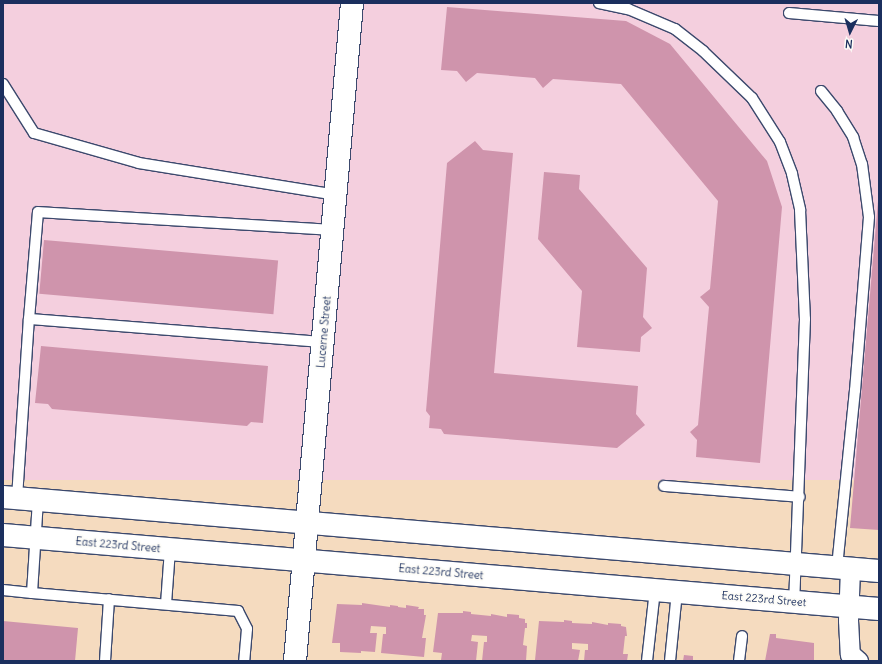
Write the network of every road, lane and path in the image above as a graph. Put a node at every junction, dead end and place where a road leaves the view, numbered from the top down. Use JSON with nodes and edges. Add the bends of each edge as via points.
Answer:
{"nodes":[{"id":1,"x":352,"y":3,"type":"edge"},
{"id":2,"x":599,"y":3,"type":"edge"},
{"id":3,"x":789,"y":13,"type":"dead end"},
{"id":4,"x":879,"y":21,"type":"edge"},
{"id":5,"x":3,"y":84,"type":"edge"},
{"id":6,"x":821,"y":91,"type":"dead end"},
{"id":7,"x":336,"y":195,"type":"junction"},
{"id":8,"x":332,"y":230,"type":"junction"},
{"id":9,"x":29,"y":319,"type":"junction"},
{"id":10,"x":323,"y":342,"type":"junction"},
{"id":11,"x":664,"y":486,"type":"dead end"},
{"id":12,"x":800,"y":497,"type":"junction"},
{"id":13,"x":19,"y":499,"type":"edge"},
{"id":14,"x":307,"y":523,"type":"junction"},
{"id":15,"x":3,"y":535,"type":"edge"},
{"id":16,"x":36,"y":538,"type":"junction"},
{"id":17,"x":170,"y":549,"type":"junction"},
{"id":18,"x":304,"y":560,"type":"junction"},
{"id":19,"x":796,"y":564,"type":"junction"},
{"id":20,"x":844,"y":568,"type":"junction"},
{"id":21,"x":879,"y":571,"type":"edge"},
{"id":22,"x":3,"y":590,"type":"edge"},
{"id":23,"x":654,"y":590,"type":"junction"},
{"id":24,"x":677,"y":592,"type":"junction"},
{"id":25,"x":32,"y":593,"type":"junction"},
{"id":26,"x":109,"y":599,"type":"junction"},
{"id":27,"x":794,"y":602,"type":"junction"},
{"id":28,"x":166,"y":604,"type":"junction"},
{"id":29,"x":849,"y":607,"type":"junction"},
{"id":30,"x":879,"y":609,"type":"edge"},
{"id":31,"x":742,"y":636,"type":"dead end"},
{"id":32,"x":105,"y":661,"type":"edge"},
{"id":33,"x":244,"y":661,"type":"edge"},
{"id":34,"x":296,"y":661,"type":"edge"},
{"id":35,"x":648,"y":661,"type":"edge"},
{"id":36,"x":670,"y":661,"type":"edge"},
{"id":37,"x":739,"y":661,"type":"edge"},
{"id":38,"x":858,"y":661,"type":"edge"}],
"edges":[{"from":1,"to":7,"type":"main road","name":"Lucerne Street"},
{"from":2,"to":12,"type":"lane","via":[[628,9],[675,29],[752,98],[780,142],[792,174],[800,210],[804,257],[805,319]]},
{"from":3,"to":4,"type":"lane"},
{"from":5,"to":7,"type":"lane","via":[[34,133],[139,163]]},
{"from":6,"to":20,"type":"lane","via":[[853,137],[862,164],[870,217],[855,390]]},
{"from":7,"to":8,"type":"main road","name":"Lucerne Street"},
{"from":8,"to":9,"type":"lane","via":[[38,212]]},
{"from":8,"to":10,"type":"main road","name":"Lucerne Street"},
{"from":9,"to":10,"type":"lane"},
{"from":9,"to":13,"type":"lane"},
{"from":10,"to":14,"type":"main road","name":"Lucerne Street"},
{"from":11,"to":12,"type":"lane"},
{"from":12,"to":19,"type":"lane"},
{"from":13,"to":14,"type":"main road"},
{"from":13,"to":16,"type":"lane"},
{"from":14,"to":18,"type":"main road","name":"Lucerne Street"},
{"from":14,"to":19,"type":"main road"},
{"from":15,"to":16,"type":"main road","name":"East 223rd Street"},
{"from":16,"to":17,"type":"main road","name":"East 223rd Street"},
{"from":16,"to":25,"type":"lane"},
{"from":17,"to":18,"type":"main road","name":"East 223rd Street"},
{"from":17,"to":28,"type":"lane"},
{"from":18,"to":23,"type":"main road","name":"East 223rd Street"},
{"from":18,"to":34,"type":"main road","name":"Lucerne Street"},
{"from":19,"to":20,"type":"main road"},
{"from":19,"to":27,"type":"lane"},
{"from":20,"to":21,"type":"main road"},
{"from":20,"to":29,"type":"street"},
{"from":22,"to":25,"type":"lane"},
{"from":23,"to":24,"type":"main road","name":"East 223rd Street"},
{"from":23,"to":35,"type":"lane"},
{"from":24,"to":27,"type":"main road","name":"East 223rd Street"},
{"from":24,"to":36,"type":"lane"},
{"from":25,"to":26,"type":"lane"},
{"from":26,"to":28,"type":"lane"},
{"from":26,"to":32,"type":"lane"},
{"from":27,"to":29,"type":"main road","name":"East 223rd Street"},
{"from":28,"to":33,"type":"lane","via":[[238,611],[247,629]]},
{"from":29,"to":30,"type":"main road","name":"East 223rd Street"},
{"from":29,"to":38,"type":"street","via":[[850,654]]},
{"from":31,"to":37,"type":"lane"}]}
